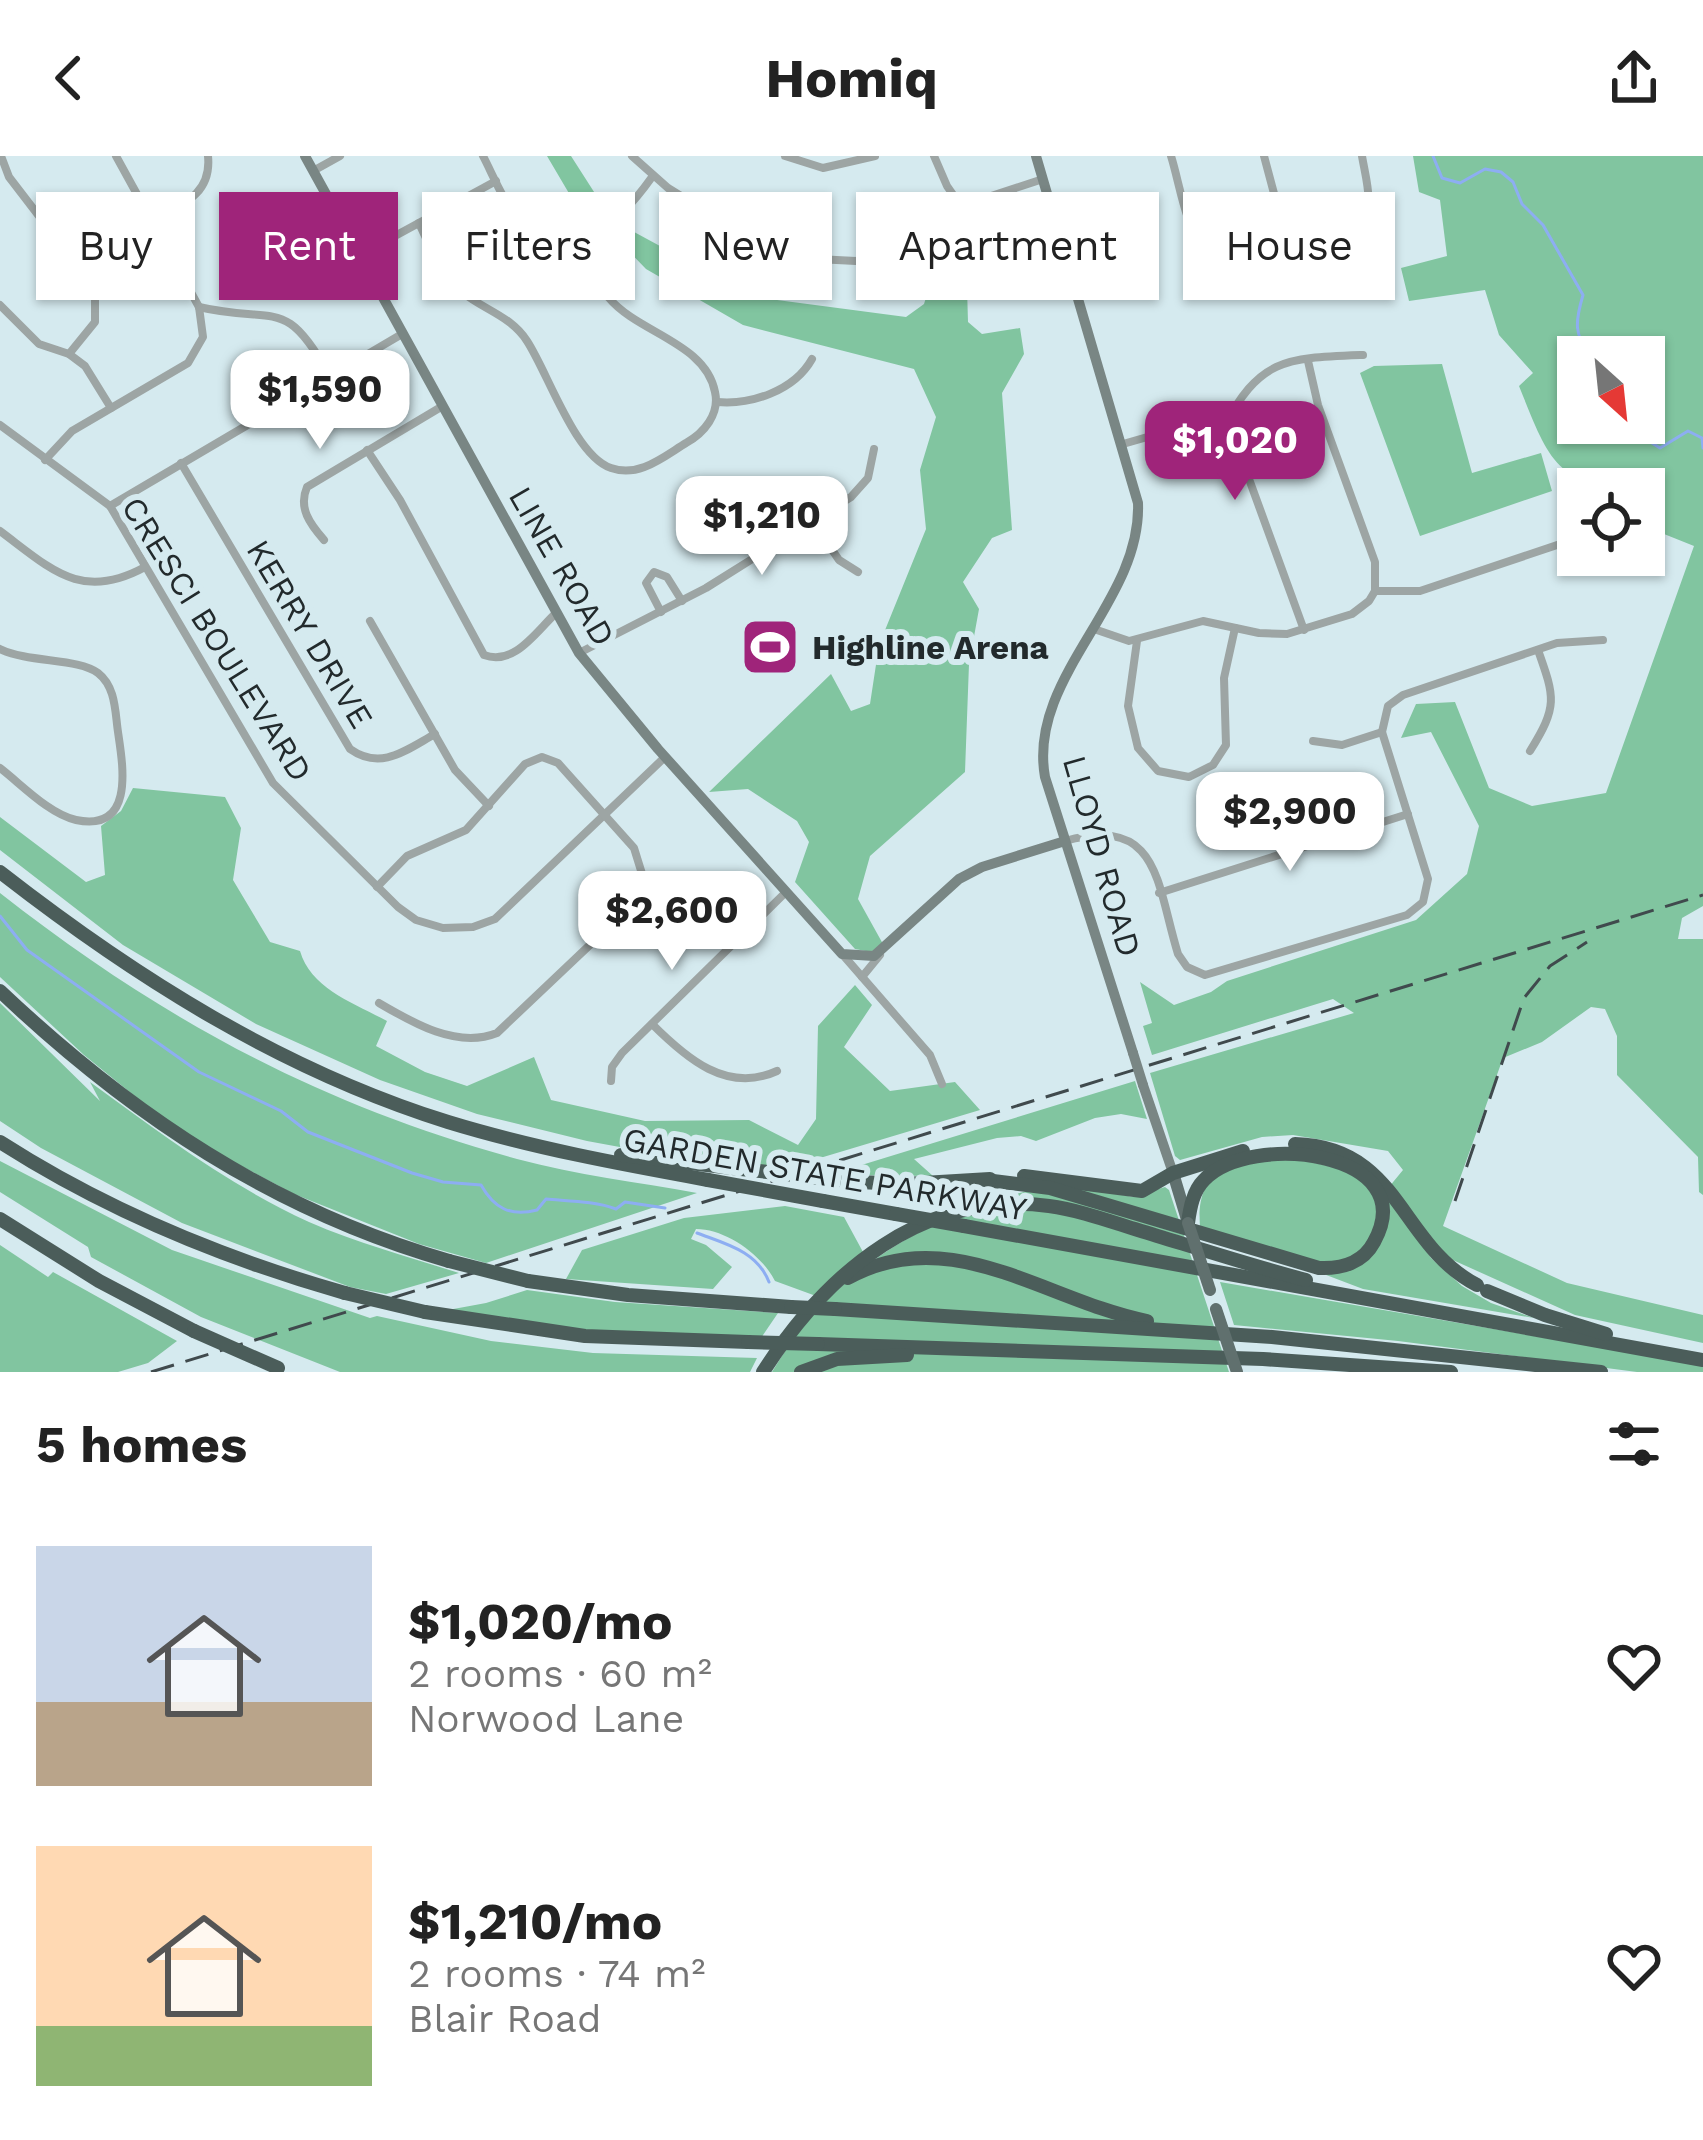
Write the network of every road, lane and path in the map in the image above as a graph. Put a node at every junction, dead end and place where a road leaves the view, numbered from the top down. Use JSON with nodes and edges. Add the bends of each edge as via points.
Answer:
{"nodes":[{"id":1,"x":1,"y":156,"type":"edge"},
{"id":2,"x":116,"y":156,"type":"edge"},
{"id":3,"x":208,"y":156,"type":"edge"},
{"id":4,"x":305,"y":156,"type":"edge"},
{"id":5,"x":340,"y":156,"type":"edge"},
{"id":6,"x":483,"y":156,"type":"edge"},
{"id":7,"x":632,"y":156,"type":"edge"},
{"id":8,"x":784,"y":156,"type":"edge"},
{"id":9,"x":874,"y":156,"type":"edge"},
{"id":10,"x":934,"y":156,"type":"edge"},
{"id":11,"x":1036,"y":156,"type":"edge"},
{"id":12,"x":1171,"y":156,"type":"edge"},
{"id":13,"x":1264,"y":156,"type":"edge"},
{"id":14,"x":1362,"y":156,"type":"edge"},
{"id":15,"x":313,"y":171,"type":"junction"},
{"id":16,"x":652,"y":176,"type":"junction"},
{"id":17,"x":1043,"y":179,"type":"junction"},
{"id":18,"x":496,"y":181,"type":"junction"},
{"id":19,"x":136,"y":192,"type":"edge"},
{"id":20,"x":325,"y":192,"type":"edge"},
{"id":21,"x":502,"y":192,"type":"edge"},
{"id":22,"x":951,"y":192,"type":"edge"},
{"id":23,"x":1000,"y":192,"type":"edge"},
{"id":24,"x":1274,"y":192,"type":"edge"},
{"id":25,"x":1367,"y":192,"type":"edge"},
{"id":26,"x":1183,"y":194,"type":"edge"},
{"id":27,"x":195,"y":195,"type":"edge"},
{"id":28,"x":635,"y":197,"type":"edge"},
{"id":29,"x":418,"y":223,"type":"junction"},
{"id":30,"x":398,"y":234,"type":"edge"},
{"id":31,"x":856,"y":261,"type":"edge"},
{"id":32,"x":195,"y":300,"type":"edge"},
{"id":33,"x":384,"y":300,"type":"edge"},
{"id":34,"x":612,"y":300,"type":"edge"},
{"id":35,"x":0,"y":305,"type":"edge"},
{"id":36,"x":199,"y":307,"type":"junction"},
{"id":37,"x":402,"y":334,"type":"junction"},
{"id":38,"x":69,"y":354,"type":"junction"},
{"id":39,"x":1363,"y":355,"type":"dead end"},
{"id":40,"x":812,"y":359,"type":"dead end"},
{"id":41,"x":1309,"y":361,"type":"junction"},
{"id":42,"x":329,"y":375,"type":"junction"},
{"id":43,"x":717,"y":402,"type":"junction"},
{"id":44,"x":441,"y":406,"type":"junction"},
{"id":45,"x":111,"y":409,"type":"junction"},
{"id":46,"x":0,"y":425,"type":"edge"},
{"id":47,"x":1222,"y":430,"type":"junction"},
{"id":48,"x":1123,"y":444,"type":"junction"},
{"id":49,"x":874,"y":449,"type":"dead end"},
{"id":50,"x":367,"y":450,"type":"junction"},
{"id":51,"x":45,"y":460,"type":"junction"},
{"id":52,"x":182,"y":463,"type":"junction"},
{"id":53,"x":110,"y":506,"type":"junction"},
{"id":54,"x":813,"y":522,"type":"junction"},
{"id":55,"x":0,"y":531,"type":"edge"},
{"id":56,"x":324,"y":540,"type":"dead end"},
{"id":57,"x":775,"y":545,"type":"junction"},
{"id":58,"x":1557,"y":545,"type":"edge"},
{"id":59,"x":755,"y":557,"type":"junction"},
{"id":60,"x":145,"y":567,"type":"junction"},
{"id":61,"x":858,"y":572,"type":"dead end"},
{"id":62,"x":1375,"y":591,"type":"junction"},
{"id":63,"x":682,"y":601,"type":"junction"},
{"id":64,"x":661,"y":611,"type":"junction"},
{"id":65,"x":555,"y":614,"type":"junction"},
{"id":66,"x":370,"y":621,"type":"dead end"},
{"id":67,"x":1235,"y":628,"type":"junction"},
{"id":68,"x":1094,"y":629,"type":"junction"},
{"id":69,"x":1304,"y":630,"type":"junction"},
{"id":70,"x":1603,"y":640,"type":"dead end"},
{"id":71,"x":1137,"y":641,"type":"junction"},
{"id":72,"x":0,"y":649,"type":"edge"},
{"id":73,"x":1538,"y":650,"type":"junction"},
{"id":74,"x":579,"y":652,"type":"junction"},
{"id":75,"x":1382,"y":732,"type":"junction"},
{"id":76,"x":435,"y":734,"type":"junction"},
{"id":77,"x":1313,"y":741,"type":"dead end"},
{"id":78,"x":1530,"y":751,"type":"dead end"},
{"id":79,"x":664,"y":757,"type":"junction"},
{"id":80,"x":0,"y":768,"type":"edge"},
{"id":81,"x":489,"y":806,"type":"junction"},
{"id":82,"x":1408,"y":814,"type":"junction"},
{"id":83,"x":605,"y":815,"type":"junction"},
{"id":84,"x":1065,"y":841,"type":"junction"},
{"id":85,"x":0,"y":872,"type":"edge"},
{"id":86,"x":377,"y":887,"type":"junction"},
{"id":87,"x":786,"y":892,"type":"junction"},
{"id":88,"x":1159,"y":893,"type":"junction"},
{"id":89,"x":882,"y":952,"type":"junction"},
{"id":90,"x":842,"y":954,"type":"junction"},
{"id":91,"x":862,"y":977,"type":"junction"},
{"id":92,"x":0,"y":991,"type":"edge"},
{"id":93,"x":379,"y":1003,"type":"dead end"},
{"id":94,"x":652,"y":1024,"type":"junction"},
{"id":95,"x":777,"y":1071,"type":"dead end"},
{"id":96,"x":610,"y":1081,"type":"dead end"},
{"id":97,"x":942,"y":1084,"type":"dead end"},
{"id":98,"x":0,"y":1142,"type":"edge"},
{"id":99,"x":556,"y":1150,"type":"junction"},
{"id":100,"x":1173,"y":1173,"type":"junction"},
{"id":101,"x":985,"y":1180,"type":"junction"},
{"id":102,"x":0,"y":1219,"type":"edge"},
{"id":103,"x":1188,"y":1223,"type":"junction"},
{"id":104,"x":827,"y":1292,"type":"junction"},
{"id":105,"x":1344,"y":1295,"type":"junction"},
{"id":106,"x":1187,"y":1332,"type":"junction"},
{"id":107,"x":1025,"y":1351,"type":"junction"},
{"id":108,"x":1656,"y":1352,"type":"junction"},
{"id":109,"x":1703,"y":1360,"type":"edge"},
{"id":110,"x":283,"y":1370,"type":"edge"},
{"id":111,"x":763,"y":1372,"type":"edge"},
{"id":112,"x":801,"y":1372,"type":"edge"},
{"id":113,"x":1237,"y":1372,"type":"edge"},
{"id":114,"x":1451,"y":1372,"type":"edge"},
{"id":115,"x":1600,"y":1372,"type":"edge"}],
"edges":[{"from":1,"to":38,"type":"street","via":[[95,289],[95,322]]},
{"from":2,"to":19,"type":"street"},
{"from":3,"to":27,"type":"street"},
{"from":4,"to":15,"type":"street","name":"LINE ROAD"},
{"from":5,"to":15,"type":"street"},
{"from":6,"to":18,"type":"street"},
{"from":7,"to":16,"type":"street"},
{"from":8,"to":9,"type":"street","via":[[824,168]]},
{"from":10,"to":22,"type":"street"},
{"from":11,"to":17,"type":"street","name":"LLOYD ROAD"},
{"from":12,"to":26,"type":"street"},
{"from":13,"to":24,"type":"street"},
{"from":14,"to":25,"type":"street"},
{"from":15,"to":20,"type":"street","name":"LINE ROAD"},
{"from":16,"to":28,"type":"street"},
{"from":16,"to":31,"type":"street","via":[[760,245],[797,258]]},
{"from":17,"to":23,"type":"street"},
{"from":17,"to":48,"type":"street","name":"LLOYD ROAD"},
{"from":18,"to":21,"type":"street"},
{"from":18,"to":29,"type":"street"},
{"from":29,"to":30,"type":"street"},
{"from":29,"to":43,"type":"street","via":[[454,284],[524,336],[599,462],[620,471],[651,464],[698,435]]},
{"from":32,"to":36,"type":"street"},
{"from":33,"to":37,"type":"street","name":"LINE ROAD"},
{"from":34,"to":43,"type":"street","via":[[704,365]]},
{"from":35,"to":38,"type":"street","via":[[39,344]]},
{"from":36,"to":42,"type":"street","via":[[289,321]]},
{"from":36,"to":45,"type":"street","via":[[203,338],[194,357]]},
{"from":37,"to":42,"type":"street"},
{"from":37,"to":44,"type":"street","name":"LINE ROAD"},
{"from":38,"to":45,"type":"street"},
{"from":39,"to":41,"type":"street"},
{"from":40,"to":43,"type":"street","via":[[761,398]]},
{"from":41,"to":47,"type":"street","via":[[1259,375]]},
{"from":41,"to":62,"type":"street","via":[[1375,562]]},
{"from":42,"to":52,"type":"street"},
{"from":44,"to":50,"type":"street"},
{"from":44,"to":65,"type":"street","name":"LINE ROAD"},
{"from":45,"to":51,"type":"street","via":[[72,431]]},
{"from":46,"to":51,"type":"street","name":"CRESCI BOULEVARD"},
{"from":47,"to":48,"type":"street","via":[[1189,425]]},
{"from":47,"to":69,"type":"street","via":[[1241,457]]},
{"from":48,"to":68,"type":"street","name":"LLOYD ROAD","via":[[1137,535]]},
{"from":49,"to":54,"type":"street","via":[[865,483]]},
{"from":50,"to":56,"type":"street","via":[[304,492],[310,523]]},
{"from":50,"to":65,"type":"street","via":[[484,655],[509,657]]},
{"from":51,"to":53,"type":"street","name":"CRESCI BOULEVARD"},
{"from":52,"to":53,"type":"street"},
{"from":52,"to":76,"type":"street","name":"KERRY DRIVE","via":[[350,749],[385,760]]},
{"from":53,"to":60,"type":"street","name":"CRESCI BOULEVARD"},
{"from":54,"to":57,"type":"street"},
{"from":54,"to":61,"type":"street","via":[[838,560]]},
{"from":55,"to":60,"type":"street","via":[[78,581],[116,580]]},
{"from":57,"to":59,"type":"street"},
{"from":57,"to":59,"type":"street","via":[[757,517],[743,518],[740,531]]},
{"from":58,"to":62,"type":"street","via":[[1420,591]]},
{"from":59,"to":63,"type":"street"},
{"from":60,"to":86,"type":"street","name":"CRESCI BOULEVARD","via":[[274,785]]},
{"from":62,"to":69,"type":"street","via":[[1358,610]]},
{"from":63,"to":64,"type":"street"},
{"from":63,"to":64,"type":"street","via":[[664,573],[654,572],[646,583]]},
{"from":64,"to":74,"type":"street"},
{"from":65,"to":74,"type":"street","name":"LINE ROAD"},
{"from":66,"to":76,"type":"street"},
{"from":67,"to":69,"type":"street"},
{"from":67,"to":71,"type":"street","via":[[1194,622]]},
{"from":67,"to":71,"type":"street","via":[[1224,678],[1226,745],[1213,765],[1189,777],[1158,771],[1138,748],[1128,706]]},
{"from":68,"to":71,"type":"street"},
{"from":68,"to":84,"type":"street","name":"LLOYD ROAD","via":[[1043,736],[1045,777]]},
{"from":70,"to":73,"type":"street"},
{"from":72,"to":80,"type":"street","via":[[86,667],[105,680],[124,788],[106,814],[82,821]]},
{"from":73,"to":75,"type":"street","via":[[1397,698]]},
{"from":73,"to":78,"type":"street","via":[[1553,706]]},
{"from":74,"to":79,"type":"street","name":"LINE ROAD"},
{"from":75,"to":77,"type":"street","via":[[1334,746]]},
{"from":75,"to":82,"type":"street"},
{"from":76,"to":81,"type":"street"},
{"from":79,"to":83,"type":"street","name":"CRESCI BOULEVARD"},
{"from":79,"to":87,"type":"street","name":"LINE ROAD"},
{"from":81,"to":83,"type":"street","via":[[524,764],[542,757],[558,763]]},
{"from":81,"to":86,"type":"street","via":[[459,835],[402,859]]},
{"from":82,"to":88,"type":"street"},
{"from":82,"to":88,"type":"street","via":[[1428,887],[1407,915],[1205,975],[1182,961]]},
{"from":83,"to":86,"type":"street","name":"CRESCI BOULEVARD","via":[[510,908],[479,925],[422,922]]},
{"from":83,"to":93,"type":"street","via":[[640,858],[640,893],[512,1023],[464,1039]]},
{"from":84,"to":88,"type":"street","via":[[1102,832],[1128,839],[1145,855]]},
{"from":84,"to":89,"type":"street","via":[[959,879]]},
{"from":84,"to":100,"type":"street","name":"LLOYD ROAD","bridge":true},
{"from":85,"to":99,"type":"highway","name":"GARDEN STATE PARKWAY","via":[[119,961],[264,1046],[394,1103]]},
{"from":87,"to":90,"type":"street","name":"LINE ROAD"},
{"from":87,"to":94,"type":"street"},
{"from":89,"to":90,"type":"street"},
{"from":89,"to":91,"type":"street"},
{"from":90,"to":91,"type":"street","name":"LINE ROAD"},
{"from":91,"to":97,"type":"street","name":"LINE ROAD","via":[[930,1055]]},
{"from":92,"to":106,"type":"highway","bridge":true,"via":[[102,1082],[221,1165],[326,1218],[449,1261],[615,1294]]},
{"from":94,"to":95,"type":"street","via":[[710,1070],[753,1079]]},
{"from":94,"to":96,"type":"street","via":[[616,1059]]},
{"from":98,"to":107,"type":"highway","bridge":true,"via":[[179,1235],[425,1312],[571,1334]]},
{"from":99,"to":101,"type":"highway","bridge":true,"via":[[857,1182]]},
{"from":99,"to":105,"type":"highway","name":"GARDEN STATE PARKWAY","bridge":true},
{"from":100,"to":101,"type":"highway","via":[[1135,1192],[1048,1177]]},
{"from":100,"to":103,"type":"main road","name":"LLOYD ROAD"},
{"from":100,"to":108,"type":"highway","via":[[1279,1145],[1343,1153],[1374,1171],[1435,1255],[1482,1288]]},
{"from":101,"to":103,"type":"highway","via":[[1050,1188],[1319,1268],[1348,1264],[1369,1250],[1380,1203],[1370,1182],[1345,1163],[1274,1155],[1207,1177]]},
{"from":102,"to":110,"type":"highway","bridge":true,"via":[[87,1274]]},
{"from":103,"to":113,"type":"main road","name":"LLOYD ROAD","bridge":true},
{"from":104,"to":105,"type":"highway","via":[[912,1227],[964,1208],[1026,1204],[1080,1212]]},
{"from":104,"to":106,"type":"highway","via":[[888,1262],[956,1257],[1105,1312]]},
{"from":104,"to":111,"type":"highway"},
{"from":105,"to":108,"type":"highway","name":"GARDEN STATE PARKWAY"},
{"from":106,"to":115,"type":"highway"},
{"from":107,"to":112,"type":"highway","via":[[860,1356]]},
{"from":107,"to":114,"type":"highway"},
{"from":108,"to":109,"type":"highway","name":"GARDEN STATE PARKWAY"}]}
